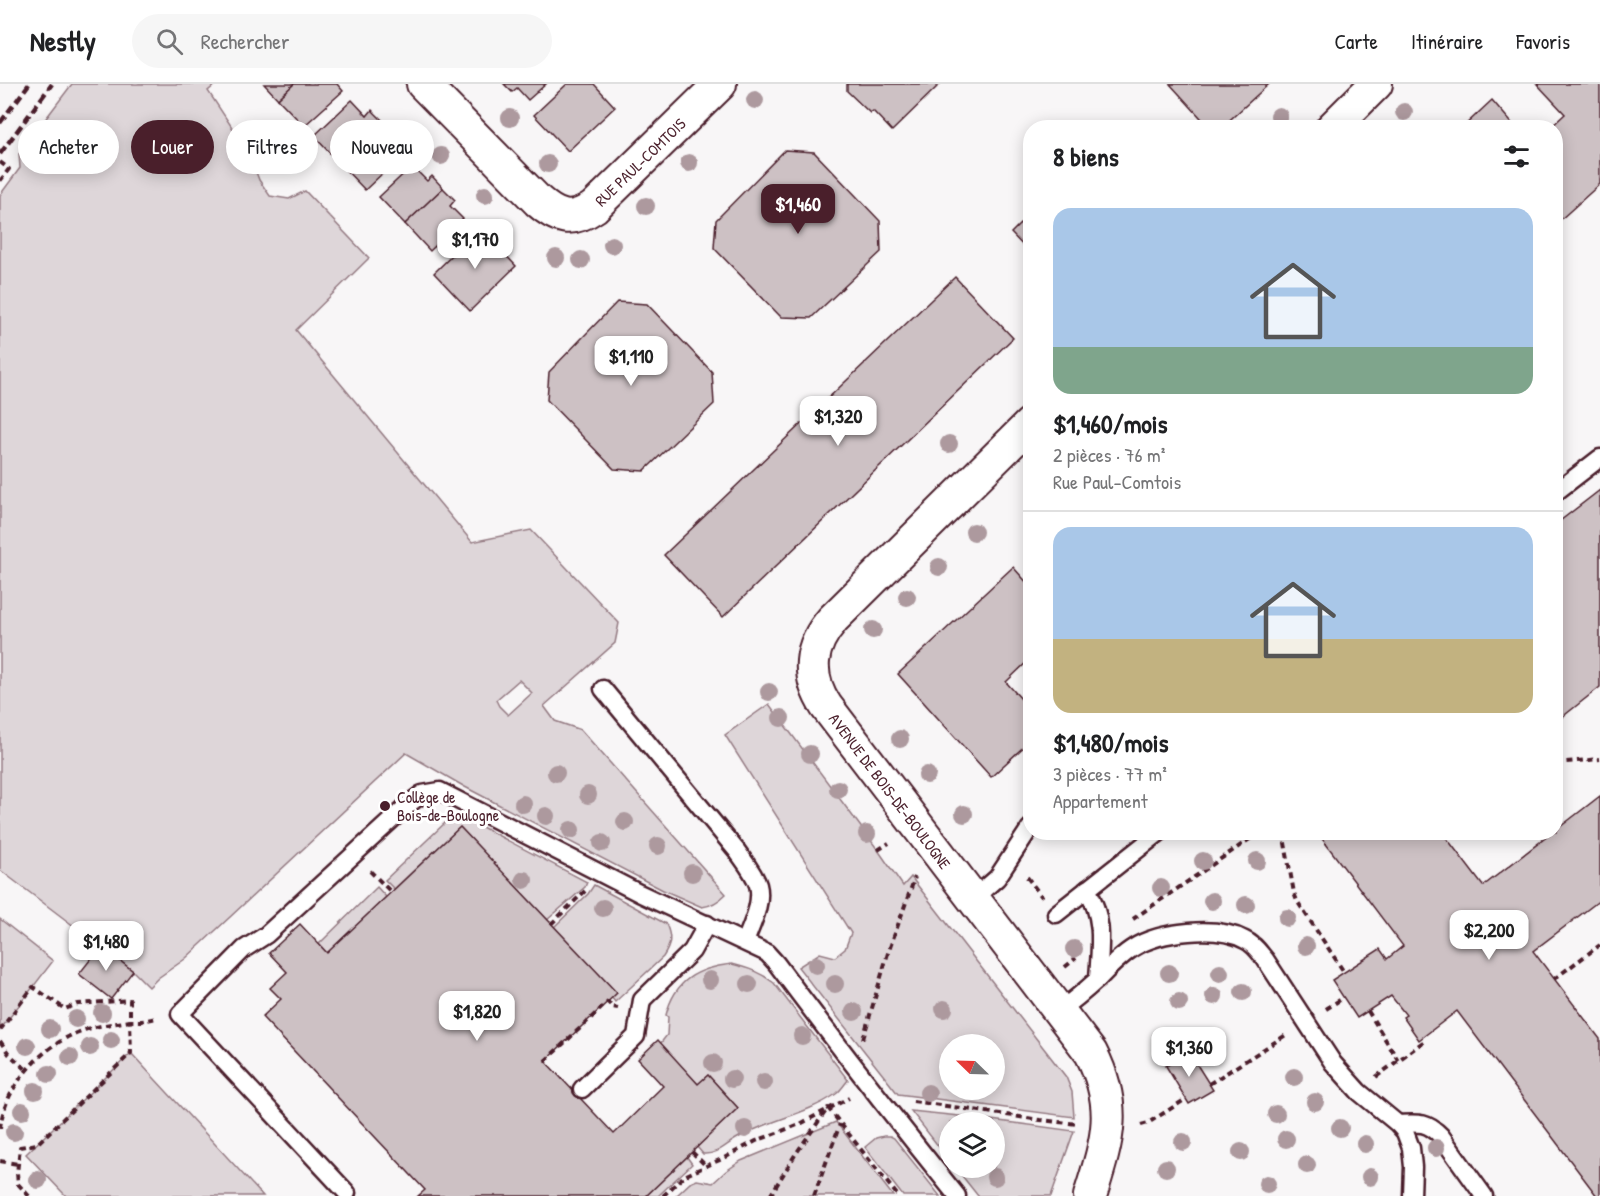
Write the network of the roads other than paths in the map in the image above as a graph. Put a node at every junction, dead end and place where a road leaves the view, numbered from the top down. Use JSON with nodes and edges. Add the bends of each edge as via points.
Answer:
{"nodes":[{"id":1,"x":423,"y":84,"type":"edge"},
{"id":2,"x":720,"y":84,"type":"edge"},
{"id":3,"x":1376,"y":84,"type":"edge"},
{"id":4,"x":1340,"y":120,"type":"edge"},
{"id":5,"x":1023,"y":431,"type":"edge"},
{"id":6,"x":1600,"y":458,"type":"edge"},
{"id":7,"x":1563,"y":487,"type":"edge"},
{"id":8,"x":603,"y":688,"type":"dead end"},
{"id":9,"x":1023,"y":839,"type":"edge"},
{"id":10,"x":1150,"y":840,"type":"edge"},
{"id":11,"x":1087,"y":889,"type":"junction"},
{"id":12,"x":973,"y":899,"type":"junction"},
{"id":13,"x":1056,"y":914,"type":"road end"},
{"id":14,"x":707,"y":924,"type":"junction"},
{"id":15,"x":745,"y":942,"type":"junction"},
{"id":16,"x":1098,"y":979,"type":"junction"},
{"id":17,"x":1059,"y":1011,"type":"junction"},
{"id":18,"x":582,"y":1089,"type":"dead end"},
{"id":19,"x":1398,"y":1124,"type":"junction"},
{"id":20,"x":347,"y":1193,"type":"dead end"},
{"id":21,"x":957,"y":1196,"type":"edge"},
{"id":22,"x":1090,"y":1196,"type":"edge"},
{"id":23,"x":1412,"y":1196,"type":"edge"},
{"id":24,"x":1484,"y":1196,"type":"edge"}],
"edges":[{"from":1,"to":2,"type":"street","name":"RUE PAUL-COMTOIS","via":[[549,211],[572,217],[594,207]]},
{"from":3,"to":4,"type":"street"},
{"from":5,"to":12,"type":"street","name":"AVENUE DE BOIS-DE-BOULOGNE","via":[[838,613],[820,636],[814,656],[816,687],[826,706]]},
{"from":6,"to":7,"type":"lane"},
{"from":8,"to":15,"type":"lane","via":[[751,872],[758,885],[758,902]]},
{"from":9,"to":12,"type":"lane","via":[[997,878]]},
{"from":10,"to":11,"type":"lane"},
{"from":11,"to":13,"type":"lane"},
{"from":11,"to":16,"type":"lane","via":[[1101,927]]},
{"from":12,"to":17,"type":"street","name":"AVENUE DE BOIS-DE-BOULOGNE"},
{"from":14,"to":15,"type":"lane"},
{"from":14,"to":18,"type":"lane","via":[[692,951],[642,1000],[636,1036]]},
{"from":14,"to":20,"type":"lane","via":[[448,794],[422,794],[266,935],[244,949],[180,1014]]},
{"from":15,"to":21,"type":"lane","via":[[767,953],[776,963]]},
{"from":16,"to":17,"type":"lane"},
{"from":16,"to":19,"type":"lane","via":[[1134,948],[1150,940],[1213,931],[1245,940],[1265,959],[1333,1063],[1359,1092]]},
{"from":17,"to":22,"type":"street","name":"AVENUE DE BOIS-DE-BOULOGNE","via":[[1091,1053],[1108,1099],[1108,1134]]},
{"from":19,"to":23,"type":"lane","via":[[1411,1148]]},
{"from":19,"to":24,"type":"lane","via":[[1419,1123],[1434,1129]]}]}
